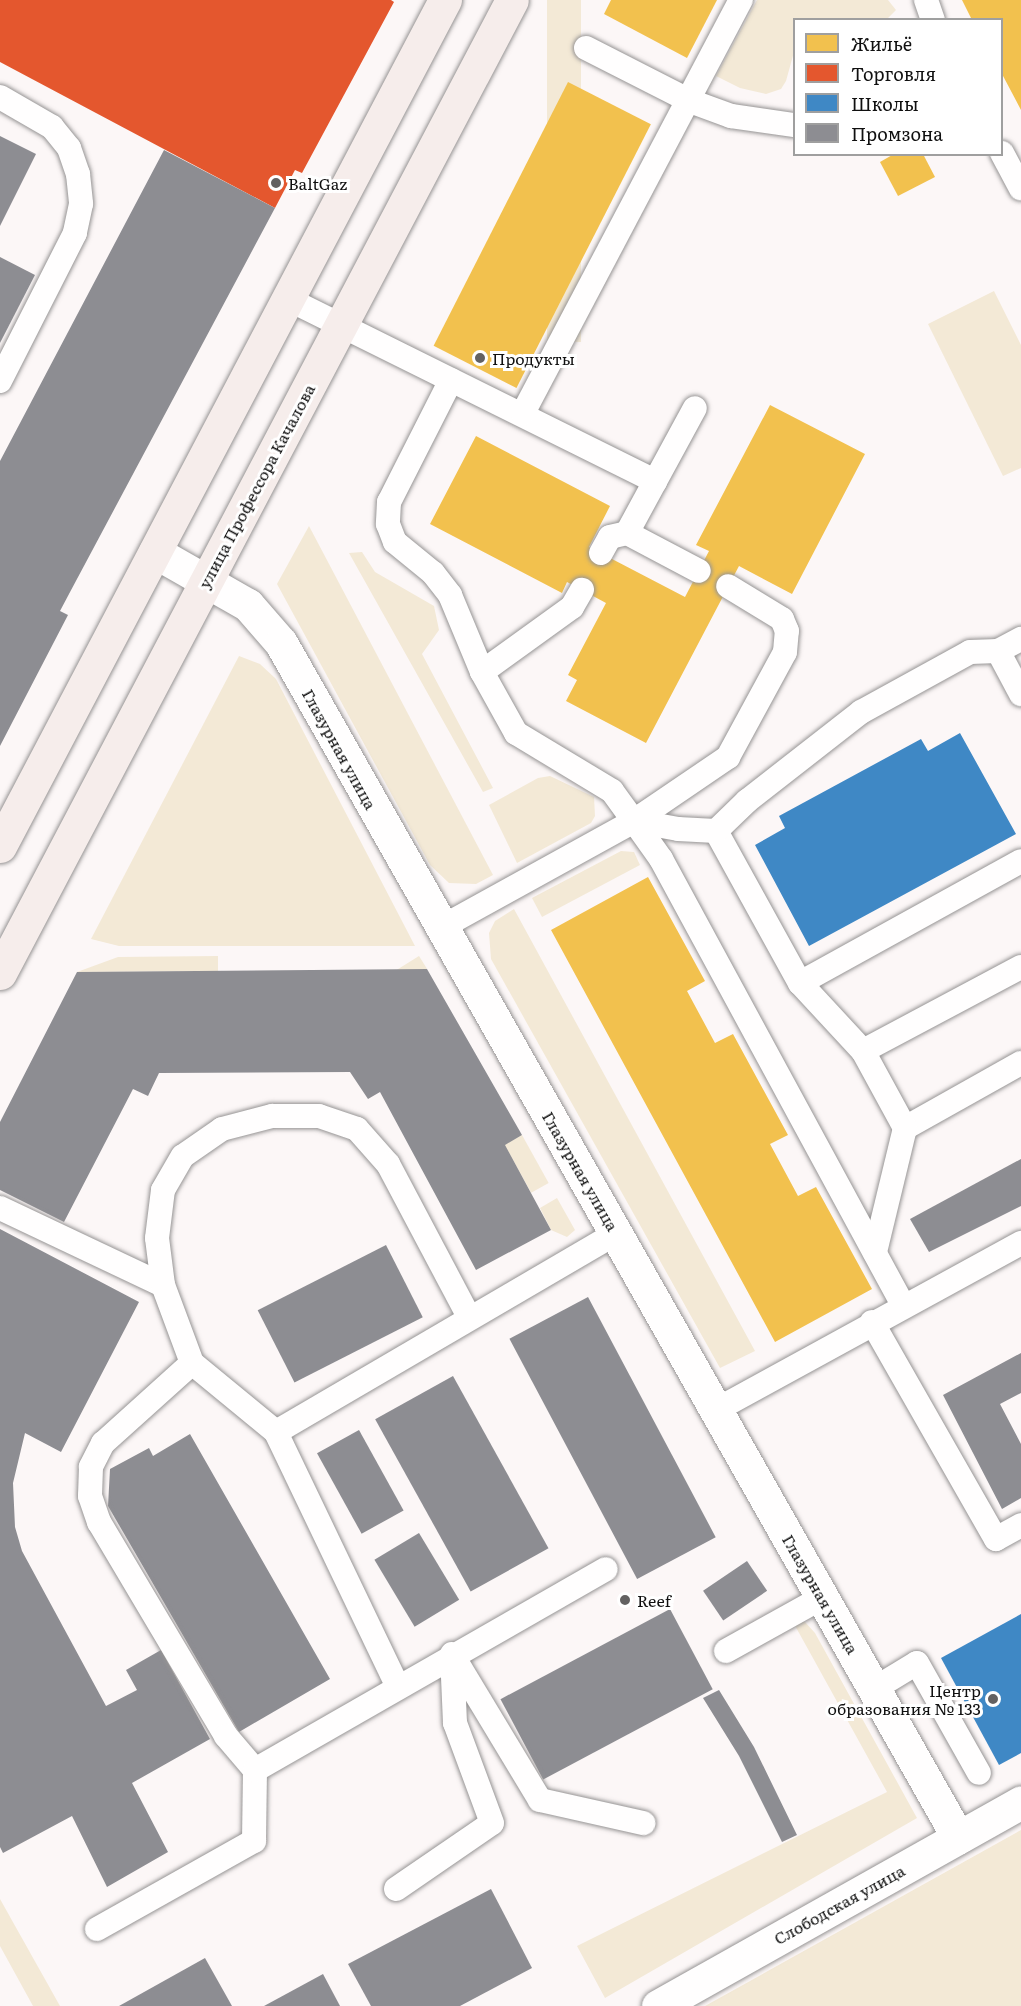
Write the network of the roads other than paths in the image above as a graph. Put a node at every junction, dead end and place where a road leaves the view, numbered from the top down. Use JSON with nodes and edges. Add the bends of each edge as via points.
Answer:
{"nodes":[{"id":1,"x":445,"y":0,"type":"edge"},
{"id":2,"x":512,"y":0,"type":"edge"},
{"id":3,"x":741,"y":0,"type":"edge"},
{"id":4,"x":926,"y":0,"type":"edge"},
{"id":5,"x":932,"y":18,"type":"edge"},
{"id":6,"x":586,"y":48,"type":"dead end"},
{"id":7,"x":0,"y":97,"type":"edge"},
{"id":8,"x":690,"y":100,"type":"junction"},
{"id":9,"x":793,"y":125,"type":"edge"},
{"id":10,"x":1003,"y":155,"type":"edge"},
{"id":11,"x":1021,"y":188,"type":"edge"},
{"id":12,"x":288,"y":299,"type":"junction"},
{"id":13,"x":341,"y":327,"type":"junction"},
{"id":14,"x":451,"y":380,"type":"junction"},
{"id":15,"x":0,"y":381,"type":"edge"},
{"id":16,"x":695,"y":408,"type":"dead end"},
{"id":17,"x":523,"y":413,"type":"junction"},
{"id":18,"x":656,"y":481,"type":"junction"},
{"id":19,"x":627,"y":533,"type":"junction"},
{"id":20,"x":155,"y":552,"type":"junction"},
{"id":21,"x":602,"y":553,"type":"dead end"},
{"id":22,"x":699,"y":571,"type":"dead end"},
{"id":23,"x":207,"y":579,"type":"junction"},
{"id":24,"x":728,"y":586,"type":"dead end"},
{"id":25,"x":582,"y":590,"type":"dead end"},
{"id":26,"x":1021,"y":639,"type":"edge"},
{"id":27,"x":998,"y":651,"type":"junction"},
{"id":28,"x":482,"y":672,"type":"junction"},
{"id":29,"x":1021,"y":694,"type":"edge"},
{"id":30,"x":634,"y":821,"type":"junction"},
{"id":31,"x":716,"y":831,"type":"junction"},
{"id":32,"x":0,"y":846,"type":"edge"},
{"id":33,"x":1021,"y":861,"type":"edge"},
{"id":34,"x":442,"y":927,"type":"junction"},
{"id":35,"x":1021,"y":966,"type":"edge"},
{"id":36,"x":0,"y":973,"type":"edge"},
{"id":37,"x":800,"y":983,"type":"junction"},
{"id":38,"x":863,"y":1051,"type":"junction"},
{"id":39,"x":1021,"y":1063,"type":"edge"},
{"id":40,"x":905,"y":1128,"type":"junction"},
{"id":41,"x":0,"y":1208,"type":"edge"},
{"id":42,"x":616,"y":1233,"type":"junction"},
{"id":43,"x":1021,"y":1243,"type":"edge"},
{"id":44,"x":875,"y":1252,"type":"junction"},
{"id":45,"x":163,"y":1285,"type":"junction"},
{"id":46,"x":903,"y":1305,"type":"junction"},
{"id":47,"x":469,"y":1317,"type":"junction"},
{"id":48,"x":872,"y":1322,"type":"junction"},
{"id":49,"x":192,"y":1363,"type":"junction"},
{"id":50,"x":716,"y":1410,"type":"junction"},
{"id":51,"x":276,"y":1432,"type":"junction"},
{"id":52,"x":1021,"y":1526,"type":"edge"},
{"id":53,"x":606,"y":1569,"type":"dead end"},
{"id":54,"x":823,"y":1597,"type":"junction"},
{"id":55,"x":726,"y":1651,"type":"dead end"},
{"id":56,"x":452,"y":1654,"type":"junction"},
{"id":57,"x":397,"y":1685,"type":"junction"},
{"id":58,"x":874,"y":1689,"type":"junction"},
{"id":59,"x":255,"y":1770,"type":"junction"},
{"id":60,"x":979,"y":1773,"type":"dead end"},
{"id":61,"x":1021,"y":1802,"type":"edge"},
{"id":62,"x":643,"y":1823,"type":"dead end"},
{"id":63,"x":958,"y":1837,"type":"junction"},
{"id":64,"x":396,"y":1889,"type":"dead end"},
{"id":65,"x":97,"y":1929,"type":"dead end"},
{"id":66,"x":658,"y":2006,"type":"edge"}],
"edges":[{"from":1,"to":12,"type":"main road"},
{"from":2,"to":13,"type":"main road","name":"улица Профессора Качалова"},
{"from":3,"to":8,"type":"lane"},
{"from":4,"to":5,"type":"lane"},
{"from":6,"to":8,"type":"lane"},
{"from":7,"to":15,"type":"lane","via":[[52,127],[69,148],[78,174],[81,204],[75,233]]},
{"from":8,"to":9,"type":"lane","via":[[731,116]]},
{"from":8,"to":17,"type":"lane"},
{"from":10,"to":11,"type":"lane"},
{"from":12,"to":13,"type":"lane"},
{"from":12,"to":20,"type":"main road"},
{"from":13,"to":14,"type":"lane"},
{"from":13,"to":23,"type":"main road","name":"улица Профессора Качалова"},
{"from":14,"to":17,"type":"lane"},
{"from":14,"to":28,"type":"lane","via":[[389,502],[388,524],[395,542],[433,573],[450,595]]},
{"from":16,"to":18,"type":"lane"},
{"from":17,"to":18,"type":"lane"},
{"from":18,"to":19,"type":"lane"},
{"from":19,"to":21,"type":"lane","via":[[610,537]]},
{"from":19,"to":22,"type":"lane"},
{"from":20,"to":23,"type":"street","name":"Глазурная улица"},
{"from":20,"to":32,"type":"main road"},
{"from":23,"to":34,"type":"street","name":"Глазурная улица","via":[[248,605],[281,643]]},
{"from":23,"to":36,"type":"main road","name":"улица Профессора Качалова"},
{"from":24,"to":30,"type":"lane","via":[[782,619],[787,631],[785,652],[728,757]]},
{"from":25,"to":28,"type":"lane","via":[[572,607]]},
{"from":26,"to":27,"type":"lane"},
{"from":27,"to":29,"type":"lane"},
{"from":27,"to":31,"type":"lane","via":[[970,652],[861,712],[747,801]]},
{"from":28,"to":30,"type":"lane","via":[[516,734],[612,791]]},
{"from":30,"to":31,"type":"lane"},
{"from":30,"to":34,"type":"lane"},
{"from":30,"to":44,"type":"lane","via":[[661,859]]},
{"from":31,"to":37,"type":"lane"},
{"from":33,"to":37,"type":"lane"},
{"from":34,"to":42,"type":"street","name":"Глазурная улица"},
{"from":35,"to":38,"type":"lane"},
{"from":37,"to":38,"type":"lane"},
{"from":38,"to":40,"type":"lane"},
{"from":39,"to":40,"type":"lane"},
{"from":40,"to":44,"type":"lane"},
{"from":41,"to":45,"type":"lane"},
{"from":42,"to":47,"type":"lane"},
{"from":42,"to":50,"type":"street","name":"Глазурная улица"},
{"from":43,"to":46,"type":"lane"},
{"from":44,"to":46,"type":"lane"},
{"from":45,"to":47,"type":"lane","via":[[157,1238],[163,1190],[183,1156],[222,1130],[272,1116],[319,1116],[357,1130],[388,1164]]},
{"from":45,"to":49,"type":"lane"},
{"from":46,"to":48,"type":"lane"},
{"from":47,"to":51,"type":"lane"},
{"from":48,"to":50,"type":"lane"},
{"from":48,"to":52,"type":"lane","via":[[996,1539]]},
{"from":49,"to":51,"type":"lane"},
{"from":49,"to":59,"type":"lane","via":[[103,1443],[91,1467],[90,1496],[99,1522],[226,1736]]},
{"from":50,"to":54,"type":"street","name":"Глазурная улица"},
{"from":51,"to":57,"type":"lane"},
{"from":53,"to":56,"type":"lane"},
{"from":54,"to":55,"type":"lane"},
{"from":54,"to":58,"type":"street","name":"Глазурная улица"},
{"from":56,"to":57,"type":"lane"},
{"from":56,"to":62,"type":"lane","via":[[540,1800]]},
{"from":56,"to":64,"type":"lane","via":[[455,1723],[492,1823]]},
{"from":57,"to":59,"type":"lane"},
{"from":58,"to":60,"type":"lane","via":[[917,1663]]},
{"from":58,"to":63,"type":"street","name":"Глазурная улица"},
{"from":59,"to":65,"type":"lane","via":[[254,1841]]},
{"from":61,"to":63,"type":"street","name":"Слободская улица"},
{"from":63,"to":66,"type":"street","name":"Слободская улица"}]}
